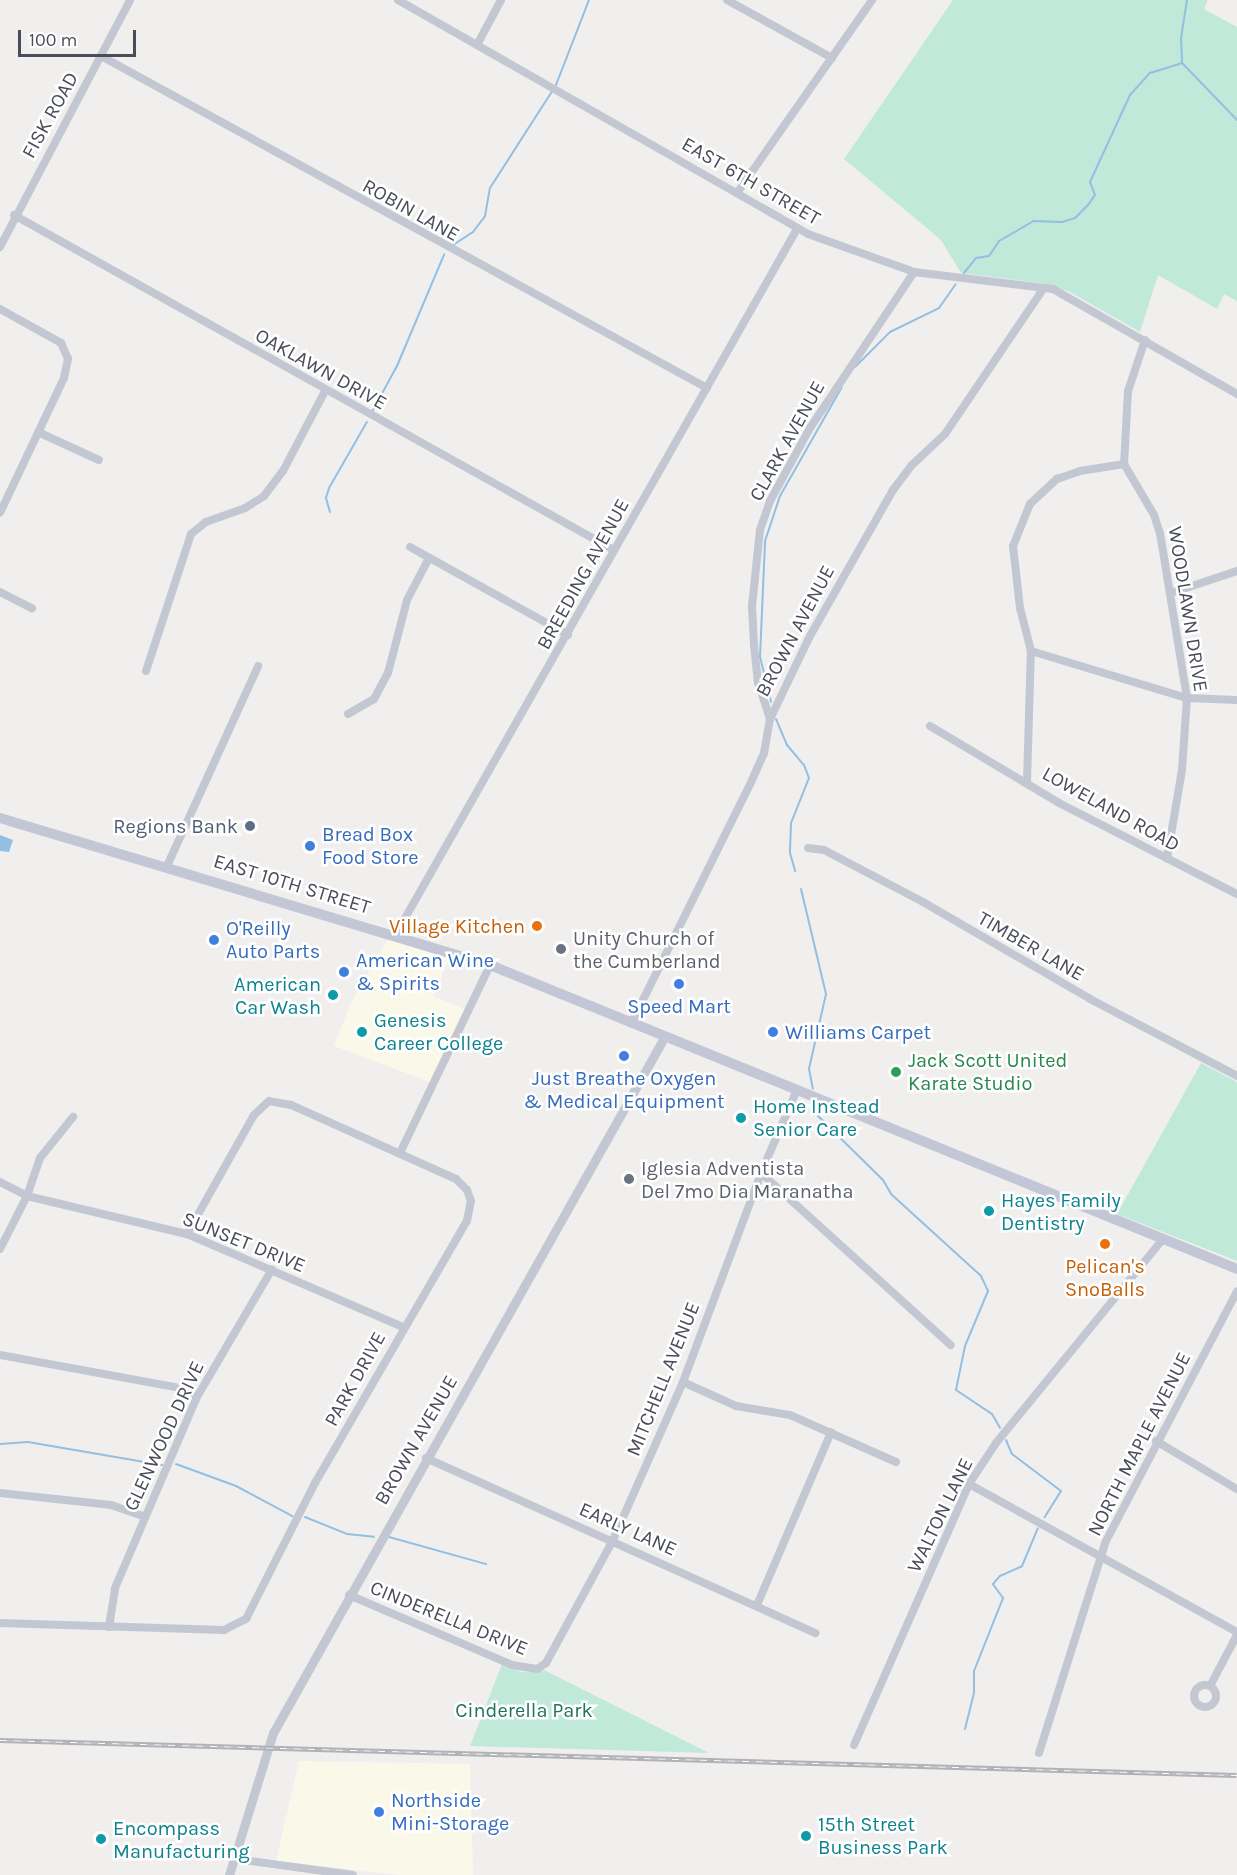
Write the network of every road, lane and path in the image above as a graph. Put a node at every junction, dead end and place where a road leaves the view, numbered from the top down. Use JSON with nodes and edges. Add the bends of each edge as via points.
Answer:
{"nodes":[{"id":1,"x":130,"y":0,"type":"edge"},
{"id":2,"x":398,"y":0,"type":"edge"},
{"id":3,"x":501,"y":0,"type":"edge"},
{"id":4,"x":727,"y":0,"type":"edge"},
{"id":5,"x":872,"y":0,"type":"edge"},
{"id":6,"x":477,"y":45,"type":"junction"},
{"id":7,"x":101,"y":56,"type":"junction"},
{"id":8,"x":832,"y":58,"type":"junction"},
{"id":9,"x":737,"y":193,"type":"junction"},
{"id":10,"x":14,"y":215,"type":"junction"},
{"id":11,"x":797,"y":229,"type":"junction"},
{"id":12,"x":0,"y":247,"type":"edge"},
{"id":13,"x":914,"y":272,"type":"junction"},
{"id":14,"x":1044,"y":288,"type":"junction"},
{"id":15,"x":0,"y":309,"type":"edge"},
{"id":16,"x":1145,"y":340,"type":"junction"},
{"id":17,"x":706,"y":388,"type":"junction"},
{"id":18,"x":325,"y":391,"type":"junction"},
{"id":19,"x":1237,"y":394,"type":"edge"},
{"id":20,"x":38,"y":432,"type":"junction"},
{"id":21,"x":99,"y":460,"type":"dead end"},
{"id":22,"x":1124,"y":464,"type":"junction"},
{"id":23,"x":3,"y":496,"type":"edge"},
{"id":24,"x":0,"y":513,"type":"edge"},
{"id":25,"x":410,"y":547,"type":"dead end"},
{"id":26,"x":614,"y":550,"type":"junction"},
{"id":27,"x":429,"y":558,"type":"junction"},
{"id":28,"x":1237,"y":571,"type":"edge"},
{"id":29,"x":0,"y":592,"type":"edge"},
{"id":30,"x":1171,"y":593,"type":"junction"},
{"id":31,"x":32,"y":608,"type":"dead end"},
{"id":32,"x":568,"y":635,"type":"junction"},
{"id":33,"x":1031,"y":651,"type":"junction"},
{"id":34,"x":258,"y":666,"type":"dead end"},
{"id":35,"x":146,"y":671,"type":"dead end"},
{"id":36,"x":1187,"y":698,"type":"junction"},
{"id":37,"x":1237,"y":700,"type":"edge"},
{"id":38,"x":348,"y":714,"type":"dead end"},
{"id":39,"x":770,"y":719,"type":"junction"},
{"id":40,"x":930,"y":726,"type":"dead end"},
{"id":41,"x":1027,"y":782,"type":"junction"},
{"id":42,"x":0,"y":818,"type":"edge"},
{"id":43,"x":808,"y":848,"type":"dead end"},
{"id":44,"x":1167,"y":859,"type":"junction"},
{"id":45,"x":166,"y":866,"type":"junction"},
{"id":46,"x":1237,"y":894,"type":"edge"},
{"id":47,"x":396,"y":934,"type":"junction"},
{"id":48,"x":490,"y":965,"type":"junction"},
{"id":49,"x":632,"y":1022,"type":"junction"},
{"id":50,"x":665,"y":1036,"type":"junction"},
{"id":51,"x":1237,"y":1076,"type":"edge"},
{"id":52,"x":797,"y":1090,"type":"junction"},
{"id":53,"x":73,"y":1118,"type":"dead end"},
{"id":54,"x":400,"y":1153,"type":"junction"},
{"id":55,"x":761,"y":1173,"type":"junction"},
{"id":56,"x":0,"y":1182,"type":"edge"},
{"id":57,"x":27,"y":1196,"type":"junction"},
{"id":58,"x":187,"y":1234,"type":"junction"},
{"id":59,"x":1163,"y":1239,"type":"junction"},
{"id":60,"x":0,"y":1249,"type":"edge"},
{"id":61,"x":272,"y":1269,"type":"junction"},
{"id":62,"x":1237,"y":1269,"type":"edge"},
{"id":63,"x":1237,"y":1292,"type":"edge"},
{"id":64,"x":403,"y":1327,"type":"junction"},
{"id":65,"x":951,"y":1345,"type":"dead end"},
{"id":66,"x":0,"y":1355,"type":"edge"},
{"id":67,"x":683,"y":1382,"type":"junction"},
{"id":68,"x":197,"y":1397,"type":"junction"},
{"id":69,"x":831,"y":1432,"type":"junction"},
{"id":70,"x":1156,"y":1441,"type":"junction"},
{"id":71,"x":426,"y":1458,"type":"junction"},
{"id":72,"x":896,"y":1462,"type":"dead end"},
{"id":73,"x":969,"y":1484,"type":"junction"},
{"id":74,"x":1237,"y":1489,"type":"edge"},
{"id":75,"x":0,"y":1493,"type":"edge"},
{"id":76,"x":145,"y":1517,"type":"junction"},
{"id":77,"x":613,"y":1540,"type":"junction"},
{"id":78,"x":1101,"y":1554,"type":"junction"},
{"id":79,"x":349,"y":1595,"type":"junction"},
{"id":80,"x":757,"y":1605,"type":"junction"},
{"id":81,"x":0,"y":1623,"type":"edge"},
{"id":82,"x":109,"y":1627,"type":"junction"},
{"id":83,"x":816,"y":1633,"type":"dead end"},
{"id":84,"x":1237,"y":1633,"type":"edge"},
{"id":85,"x":537,"y":1669,"type":"joint"},
{"id":86,"x":1210,"y":1686,"type":"dead end"},
{"id":87,"x":854,"y":1745,"type":"dead end"},
{"id":88,"x":1039,"y":1753,"type":"dead end"},
{"id":89,"x":236,"y":1859,"type":"junction"},
{"id":90,"x":229,"y":1875,"type":"edge"},
{"id":91,"x":353,"y":1875,"type":"edge"}],
"edges":[{"from":1,"to":7,"type":"street","name":"FISK ROAD"},
{"from":2,"to":6,"type":"street","name":"EAST 6TH STREET"},
{"from":3,"to":6,"type":"street"},
{"from":4,"to":8,"type":"street"},
{"from":5,"to":8,"type":"street"},
{"from":6,"to":9,"type":"street","name":"EAST 6TH STREET"},
{"from":7,"to":10,"type":"street","name":"FISK ROAD"},
{"from":7,"to":17,"type":"street","name":"ROBIN LANE"},
{"from":8,"to":9,"type":"street"},
{"from":9,"to":11,"type":"street","name":"EAST 6TH STREET"},
{"from":10,"to":12,"type":"street","name":"FISK ROAD"},
{"from":10,"to":18,"type":"street","name":"OAKLAWN DRIVE"},
{"from":11,"to":13,"type":"street","name":"EAST 6TH STREET"},
{"from":11,"to":17,"type":"street","name":"BREEDING AVENUE"},
{"from":13,"to":14,"type":"street","name":"EAST 6TH STREET"},
{"from":13,"to":39,"type":"street","name":"CLARK AVENUE","via":[[810,428],[770,501],[760,530],[752,606],[754,645],[758,682]]},
{"from":14,"to":16,"type":"street","name":"EAST 6TH STREET","via":[[1075,299]]},
{"from":14,"to":39,"type":"street","name":"BROWN AVENUE","via":[[945,434],[893,490],[810,636]]},
{"from":15,"to":20,"type":"street","via":[[61,343],[68,359]]},
{"from":16,"to":19,"type":"street","name":"EAST 6TH STREET"},
{"from":16,"to":22,"type":"street","via":[[1128,391]]},
{"from":17,"to":26,"type":"street","name":"BREEDING AVENUE"},
{"from":18,"to":26,"type":"street","name":"OAKLAWN DRIVE"},
{"from":18,"to":35,"type":"street","via":[[283,471],[264,496],[246,508],[206,522],[191,534]]},
{"from":20,"to":21,"type":"street"},
{"from":20,"to":23,"type":"street"},
{"from":22,"to":30,"type":"street","name":"WOODLAWN DRIVE","via":[[1155,515]]},
{"from":22,"to":33,"type":"street","name":"LOWELAND ROAD","via":[[1057,479],[1041,492],[1025,514],[1013,546]]},
{"from":23,"to":24,"type":"street"},
{"from":25,"to":27,"type":"street"},
{"from":26,"to":32,"type":"street","name":"BREEDING AVENUE"},
{"from":27,"to":32,"type":"street"},
{"from":27,"to":38,"type":"street","via":[[407,600],[388,674],[374,699]]},
{"from":28,"to":30,"type":"street"},
{"from":29,"to":31,"type":"street"},
{"from":30,"to":36,"type":"street","name":"WOODLAWN DRIVE"},
{"from":32,"to":47,"type":"street","name":"BREEDING AVENUE"},
{"from":33,"to":36,"type":"street"},
{"from":33,"to":41,"type":"street","name":"LOWELAND ROAD"},
{"from":34,"to":45,"type":"street"},
{"from":36,"to":37,"type":"street"},
{"from":36,"to":44,"type":"street","name":"WOODLAWN DRIVE","via":[[1182,770]]},
{"from":39,"to":49,"type":"street","name":"BROWN AVENUE","via":[[764,753],[752,780]]},
{"from":40,"to":41,"type":"street"},
{"from":41,"to":44,"type":"street","name":"LOWELAND ROAD"},
{"from":42,"to":45,"type":"main road","name":"EAST 10TH STREET"},
{"from":43,"to":51,"type":"street","name":"TIMBER LANE","via":[[824,850],[923,902],[1090,999]]},
{"from":44,"to":46,"type":"street","name":"LOWELAND ROAD"},
{"from":45,"to":47,"type":"main road","name":"EAST 10TH STREET"},
{"from":47,"to":48,"type":"main road","name":"EAST 10TH STREET"},
{"from":48,"to":49,"type":"main road","name":"EAST 10TH STREET"},
{"from":48,"to":54,"type":"street"},
{"from":49,"to":50,"type":"main road","name":"EAST 10TH STREET"},
{"from":50,"to":52,"type":"main road","name":"EAST 10TH STREET"},
{"from":50,"to":71,"type":"street","name":"BROWN AVENUE"},
{"from":52,"to":55,"type":"street","name":"MITCHELL AVENUE"},
{"from":52,"to":59,"type":"main road","name":"EAST 10TH STREET"},
{"from":53,"to":57,"type":"street","via":[[40,1158]]},
{"from":54,"to":58,"type":"street","via":[[291,1105],[269,1101],[254,1115]]},
{"from":54,"to":64,"type":"street","name":"PARK DRIVE","via":[[456,1179],[467,1190],[471,1212]]},
{"from":55,"to":65,"type":"street"},
{"from":55,"to":67,"type":"street","name":"MITCHELL AVENUE"},
{"from":56,"to":57,"type":"street","name":"SUNSET DRIVE"},
{"from":57,"to":58,"type":"street","name":"SUNSET DRIVE"},
{"from":57,"to":60,"type":"street"},
{"from":58,"to":61,"type":"street","name":"SUNSET DRIVE"},
{"from":59,"to":62,"type":"main road","name":"EAST 10TH STREET"},
{"from":59,"to":73,"type":"street","name":"WALTON LANE","via":[[996,1443]]},
{"from":61,"to":64,"type":"street","name":"SUNSET DRIVE"},
{"from":61,"to":68,"type":"street","name":"GLENWOOD DRIVE"},
{"from":63,"to":70,"type":"street","name":"NORTH MAPLE AVENUE"},
{"from":64,"to":82,"type":"street","name":"PARK DRIVE","via":[[315,1483],[246,1619],[224,1630]]},
{"from":66,"to":68,"type":"street","via":[[185,1389]]},
{"from":67,"to":69,"type":"street","via":[[736,1406],[779,1411]]},
{"from":67,"to":77,"type":"street","name":"MITCHELL AVENUE"},
{"from":68,"to":76,"type":"street","name":"GLENWOOD DRIVE"},
{"from":69,"to":72,"type":"street"},
{"from":69,"to":80,"type":"street"},
{"from":70,"to":74,"type":"street"},
{"from":70,"to":78,"type":"street","name":"NORTH MAPLE AVENUE"},
{"from":71,"to":77,"type":"street","name":"EARLY LANE"},
{"from":71,"to":79,"type":"street","name":"BROWN AVENUE"},
{"from":73,"to":78,"type":"street"},
{"from":73,"to":87,"type":"street","name":"WALTON LANE"},
{"from":75,"to":76,"type":"street","via":[[111,1505]]},
{"from":76,"to":82,"type":"street","name":"GLENWOOD DRIVE","via":[[116,1588]]},
{"from":77,"to":80,"type":"street","name":"EARLY LANE"},
{"from":77,"to":85,"type":"street","name":"MITCHELL AVENUE","via":[[550,1655]]},
{"from":78,"to":84,"type":"street"},
{"from":78,"to":88,"type":"street","name":"NORTH MAPLE AVENUE"},
{"from":79,"to":85,"type":"street","name":"CINDERELLA DRIVE","via":[[512,1665]]},
{"from":79,"to":89,"type":"street","name":"BROWN AVENUE","via":[[267,1748]]},
{"from":80,"to":83,"type":"street","name":"EARLY LANE"},
{"from":81,"to":82,"type":"street","name":"PARK DRIVE"},
{"from":84,"to":86,"type":"street"},
{"from":89,"to":90,"type":"street","name":"BROWN AVENUE"},
{"from":89,"to":91,"type":"street"}]}
